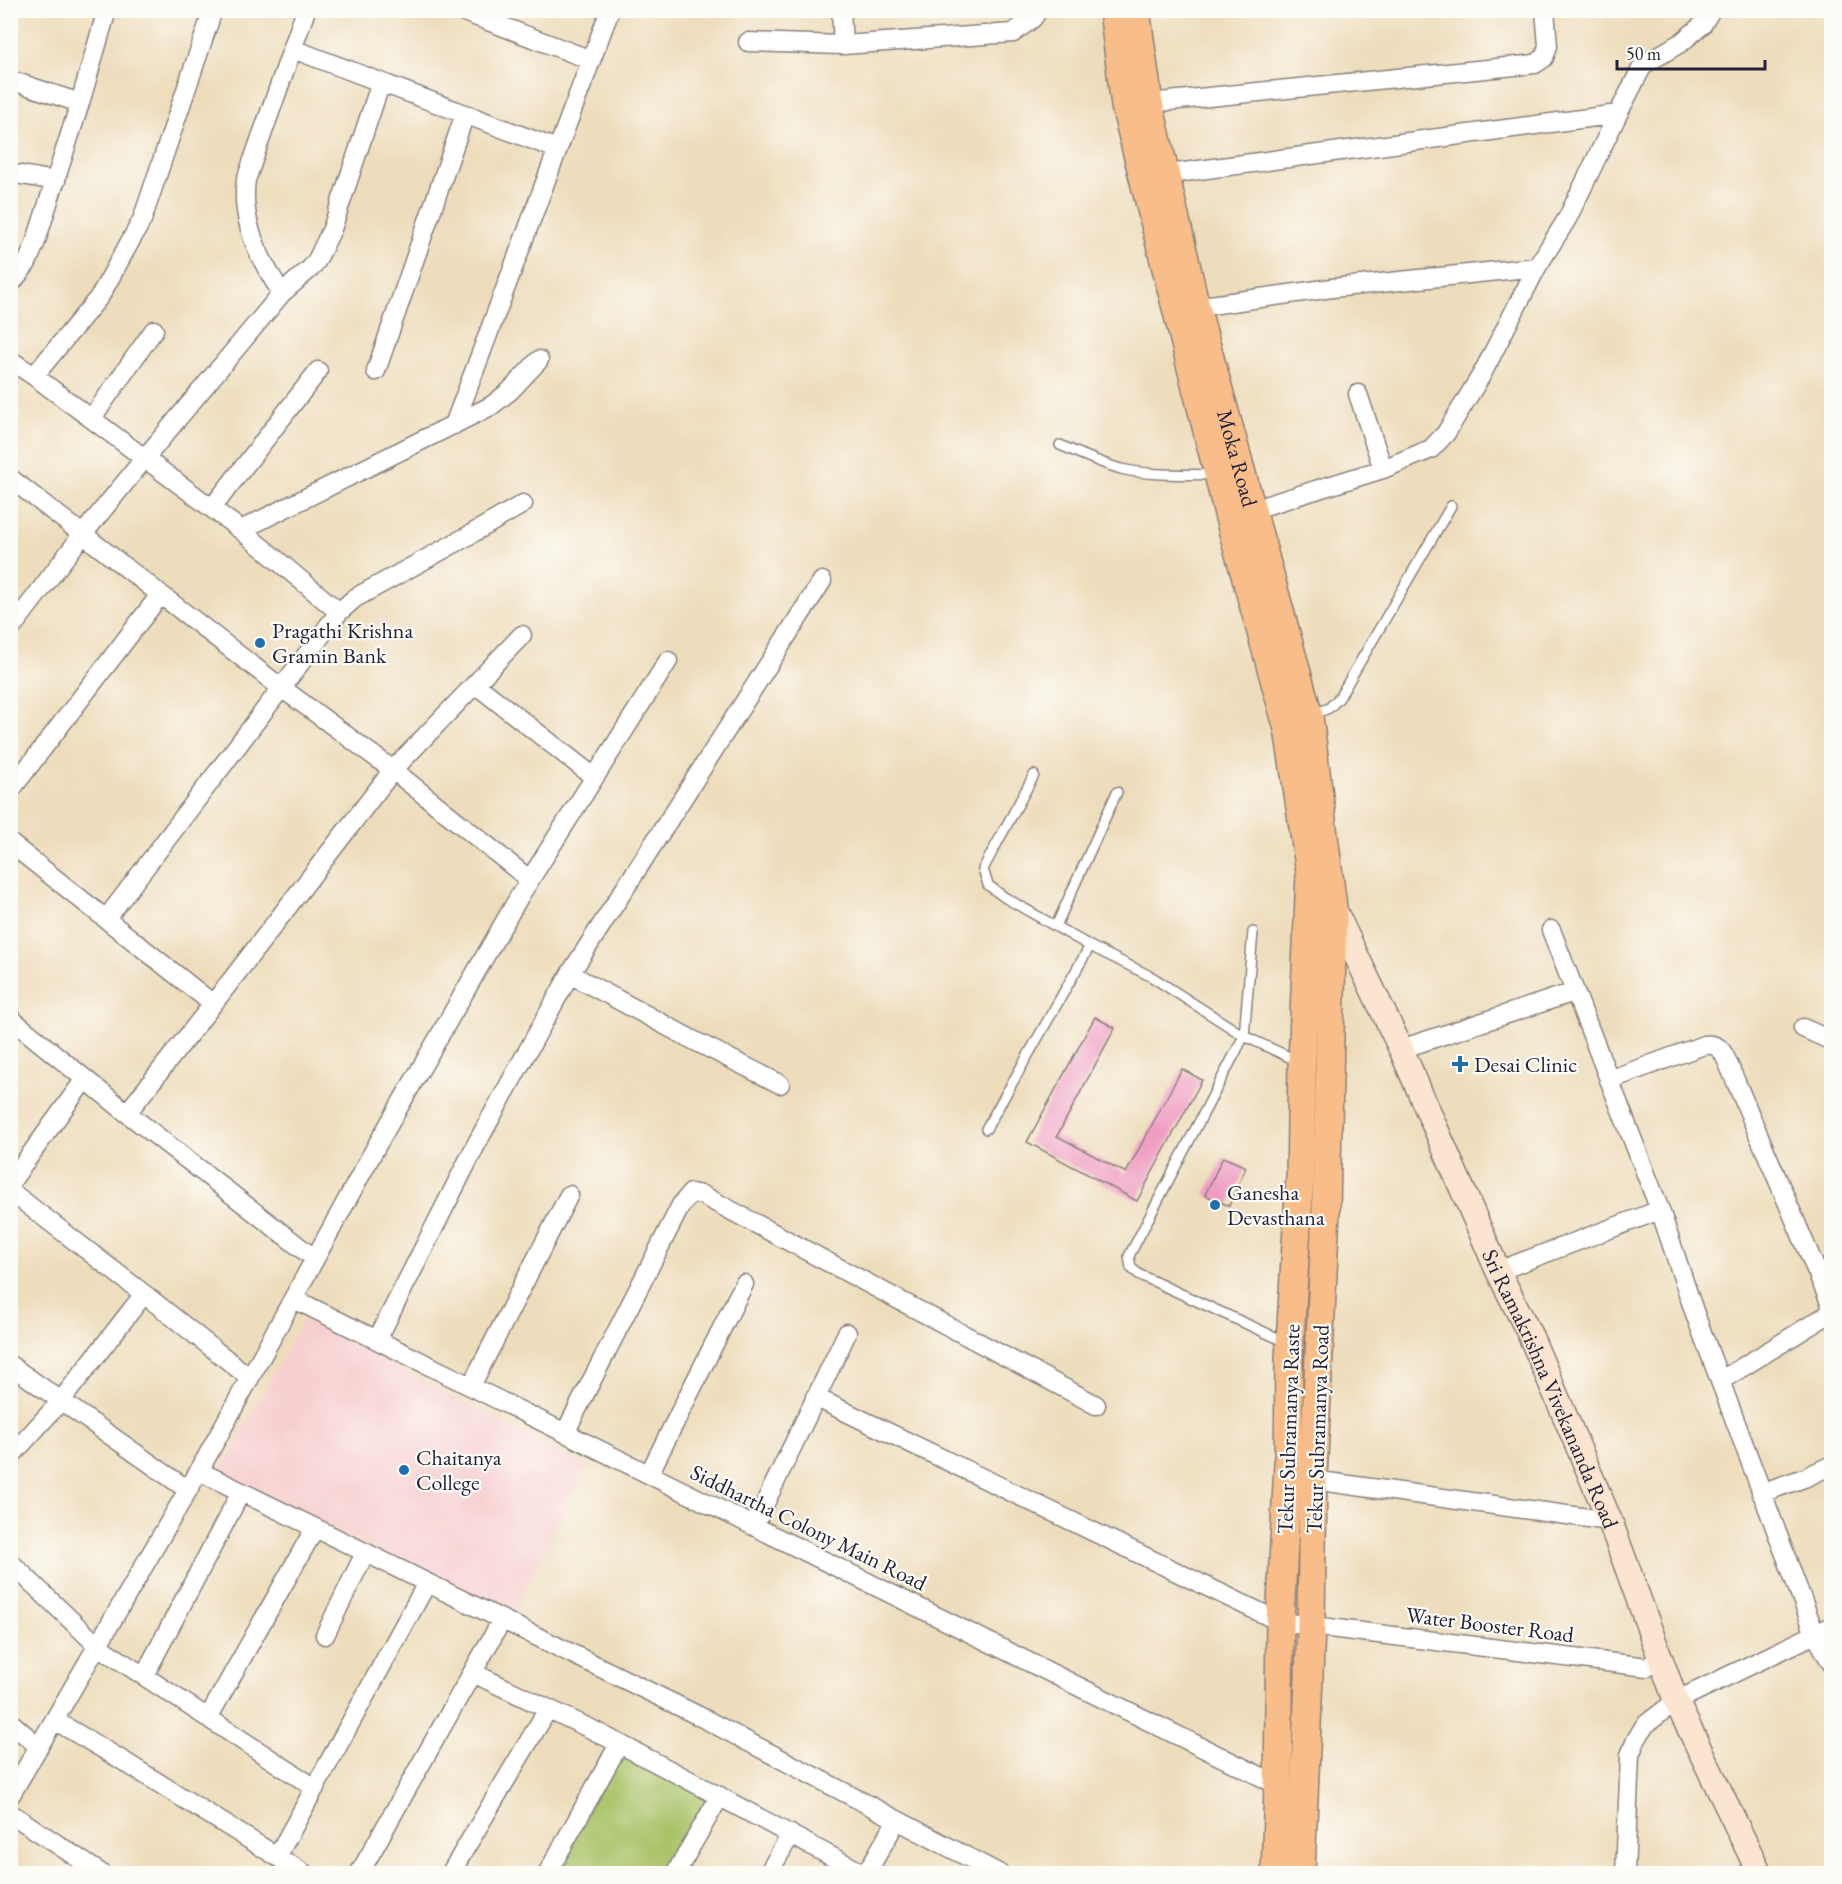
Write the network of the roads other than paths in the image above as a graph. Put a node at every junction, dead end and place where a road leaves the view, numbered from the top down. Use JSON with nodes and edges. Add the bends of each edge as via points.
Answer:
{"nodes":[{"id":1,"x":107,"y":10,"type":"edge"},
{"id":2,"x":213,"y":10,"type":"edge"},
{"id":3,"x":306,"y":10,"type":"edge"},
{"id":4,"x":459,"y":10,"type":"edge"},
{"id":5,"x":610,"y":10,"type":"edge"},
{"id":6,"x":841,"y":10,"type":"edge"},
{"id":7,"x":1038,"y":10,"type":"edge"},
{"id":8,"x":1113,"y":10,"type":"edge"},
{"id":9,"x":1136,"y":10,"type":"edge"},
{"id":10,"x":1545,"y":10,"type":"edge"},
{"id":11,"x":1711,"y":10,"type":"edge"},
{"id":12,"x":748,"y":42,"type":"dead end"},
{"id":13,"x":843,"y":45,"type":"junction"},
{"id":14,"x":293,"y":49,"type":"junction"},
{"id":15,"x":591,"y":60,"type":"junction"},
{"id":16,"x":10,"y":80,"type":"edge"},
{"id":17,"x":381,"y":82,"type":"junction"},
{"id":18,"x":80,"y":103,"type":"junction"},
{"id":19,"x":1149,"y":103,"type":"junction"},
{"id":20,"x":465,"y":114,"type":"junction"},
{"id":21,"x":1618,"y":114,"type":"junction"},
{"id":22,"x":557,"y":149,"type":"junction"},
{"id":23,"x":10,"y":173,"type":"edge"},
{"id":24,"x":1154,"y":176,"type":"junction"},
{"id":25,"x":56,"y":181,"type":"junction"},
{"id":26,"x":1537,"y":267,"type":"junction"},
{"id":27,"x":10,"y":285,"type":"edge"},
{"id":28,"x":282,"y":293,"type":"junction"},
{"id":29,"x":1196,"y":307,"type":"junction"},
{"id":30,"x":154,"y":330,"type":"dead end"},
{"id":31,"x":10,"y":360,"type":"edge"},
{"id":32,"x":539,"y":360,"type":"dead end"},
{"id":33,"x":318,"y":371,"type":"dead end"},
{"id":34,"x":376,"y":371,"type":"dead end"},
{"id":35,"x":34,"y":376,"type":"junction"},
{"id":36,"x":1358,"y":394,"type":"dead end"},
{"id":37,"x":92,"y":418,"type":"junction"},
{"id":38,"x":454,"y":425,"type":"junction"},
{"id":39,"x":1060,"y":445,"type":"dead end"},
{"id":40,"x":145,"y":458,"type":"junction"},
{"id":41,"x":1383,"y":469,"type":"junction"},
{"id":42,"x":1219,"y":475,"type":"junction"},
{"id":43,"x":10,"y":478,"type":"edge"},
{"id":44,"x":523,"y":504,"type":"dead end"},
{"id":45,"x":1451,"y":506,"type":"dead end"},
{"id":46,"x":212,"y":508,"type":"junction"},
{"id":47,"x":1241,"y":514,"type":"junction"},
{"id":48,"x":241,"y":530,"type":"junction"},
{"id":49,"x":83,"y":534,"type":"junction"},
{"id":50,"x":822,"y":582,"type":"dead end"},
{"id":51,"x":160,"y":595,"type":"junction"},
{"id":52,"x":339,"y":612,"type":"junction"},
{"id":53,"x":10,"y":630,"type":"edge"},
{"id":54,"x":522,"y":635,"type":"dead end"},
{"id":55,"x":668,"y":661,"type":"dead end"},
{"id":56,"x":475,"y":684,"type":"junction"},
{"id":57,"x":282,"y":688,"type":"junction"},
{"id":58,"x":1309,"y":716,"type":"junction"},
{"id":59,"x":393,"y":770,"type":"junction"},
{"id":60,"x":1034,"y":775,"type":"dead end"},
{"id":61,"x":594,"y":777,"type":"junction"},
{"id":62,"x":10,"y":790,"type":"edge"},
{"id":63,"x":1117,"y":792,"type":"dead end"},
{"id":64,"x":10,"y":843,"type":"edge"},
{"id":65,"x":1310,"y":873,"type":"junction"},
{"id":66,"x":530,"y":880,"type":"junction"},
{"id":67,"x":1333,"y":907,"type":"junction"},
{"id":68,"x":106,"y":919,"type":"junction"},
{"id":69,"x":1056,"y":926,"type":"junction"},
{"id":70,"x":1551,"y":930,"type":"dead end"},
{"id":71,"x":1253,"y":932,"type":"dead end"},
{"id":72,"x":1090,"y":946,"type":"junction"},
{"id":73,"x":570,"y":974,"type":"junction"},
{"id":74,"x":1319,"y":985,"type":"junction"},
{"id":75,"x":1574,"y":992,"type":"junction"},
{"id":76,"x":213,"y":1004,"type":"junction"},
{"id":77,"x":10,"y":1018,"type":"edge"},
{"id":78,"x":1803,"y":1028,"type":"dead end"},
{"id":79,"x":1244,"y":1036,"type":"junction"},
{"id":80,"x":1832,"y":1041,"type":"edge"},
{"id":81,"x":1401,"y":1050,"type":"junction"},
{"id":82,"x":1302,"y":1062,"type":"junction"},
{"id":83,"x":85,"y":1079,"type":"junction"},
{"id":84,"x":1609,"y":1080,"type":"junction"},
{"id":85,"x":780,"y":1084,"type":"dead end"},
{"id":86,"x":127,"y":1113,"type":"junction"},
{"id":87,"x":986,"y":1129,"type":"dead end"},
{"id":88,"x":10,"y":1183,"type":"edge"},
{"id":89,"x":10,"y":1191,"type":"edge"},
{"id":90,"x":569,"y":1195,"type":"dead end"},
{"id":91,"x":1660,"y":1210,"type":"junction"},
{"id":92,"x":315,"y":1259,"type":"junction"},
{"id":93,"x":1497,"y":1271,"type":"junction"},
{"id":94,"x":744,"y":1284,"type":"dead end"},
{"id":95,"x":144,"y":1294,"type":"junction"},
{"id":96,"x":294,"y":1299,"type":"junction"},
{"id":97,"x":1832,"y":1307,"type":"edge"},
{"id":98,"x":1832,"y":1312,"type":"edge"},
{"id":99,"x":847,"y":1333,"type":"dead end"},
{"id":100,"x":377,"y":1340,"type":"junction"},
{"id":101,"x":1290,"y":1344,"type":"junction"},
{"id":102,"x":10,"y":1365,"type":"edge"},
{"id":103,"x":250,"y":1378,"type":"junction"},
{"id":104,"x":1720,"y":1381,"type":"junction"},
{"id":105,"x":471,"y":1386,"type":"junction"},
{"id":106,"x":815,"y":1397,"type":"junction"},
{"id":107,"x":60,"y":1402,"type":"junction"},
{"id":108,"x":1096,"y":1405,"type":"dead end"},
{"id":109,"x":565,"y":1433,"type":"junction"},
{"id":110,"x":10,"y":1457,"type":"edge"},
{"id":111,"x":1832,"y":1465,"type":"edge"},
{"id":112,"x":198,"y":1471,"type":"junction"},
{"id":113,"x":649,"y":1474,"type":"junction"},
{"id":114,"x":1314,"y":1480,"type":"junction"},
{"id":115,"x":188,"y":1490,"type":"junction"},
{"id":116,"x":241,"y":1492,"type":"junction"},
{"id":117,"x":1761,"y":1493,"type":"junction"},
{"id":118,"x":1610,"y":1521,"type":"junction"},
{"id":119,"x":754,"y":1526,"type":"junction"},
{"id":120,"x":315,"y":1528,"type":"junction"},
{"id":121,"x":365,"y":1552,"type":"junction"},
{"id":122,"x":10,"y":1562,"type":"edge"},
{"id":123,"x":427,"y":1583,"type":"junction"},
{"id":124,"x":502,"y":1620,"type":"junction"},
{"id":125,"x":1280,"y":1622,"type":"junction"},
{"id":126,"x":1311,"y":1627,"type":"junction"},
{"id":127,"x":1823,"y":1630,"type":"edge"},
{"id":128,"x":325,"y":1635,"type":"dead end"},
{"id":129,"x":98,"y":1646,"type":"junction"},
{"id":130,"x":1661,"y":1660,"type":"junction"},
{"id":131,"x":1832,"y":1664,"type":"edge"},
{"id":132,"x":473,"y":1673,"type":"junction"},
{"id":133,"x":144,"y":1676,"type":"junction"},
{"id":134,"x":1676,"y":1701,"type":"junction"},
{"id":135,"x":548,"y":1709,"type":"junction"},
{"id":136,"x":208,"y":1718,"type":"junction"},
{"id":137,"x":54,"y":1720,"type":"junction"},
{"id":138,"x":10,"y":1722,"type":"edge"},
{"id":139,"x":619,"y":1744,"type":"junction"},
{"id":140,"x":39,"y":1747,"type":"junction"},
{"id":141,"x":1278,"y":1785,"type":"junction"},
{"id":142,"x":315,"y":1788,"type":"junction"},
{"id":143,"x":720,"y":1796,"type":"junction"},
{"id":144,"x":10,"y":1797,"type":"edge"},
{"id":145,"x":1304,"y":1798,"type":"junction"},
{"id":146,"x":10,"y":1813,"type":"edge"},
{"id":147,"x":897,"y":1820,"type":"junction"},
{"id":148,"x":791,"y":1834,"type":"junction"},
{"id":149,"x":278,"y":1856,"type":"junction"},
{"id":150,"x":979,"y":1869,"type":"edge"},
{"id":151,"x":102,"y":1874,"type":"edge"},
{"id":152,"x":305,"y":1874,"type":"edge"},
{"id":153,"x":359,"y":1874,"type":"edge"},
{"id":154,"x":450,"y":1874,"type":"edge"},
{"id":155,"x":547,"y":1874,"type":"edge"},
{"id":156,"x":675,"y":1874,"type":"edge"},
{"id":157,"x":768,"y":1874,"type":"edge"},
{"id":158,"x":865,"y":1874,"type":"edge"},
{"id":159,"x":1000,"y":1874,"type":"edge"},
{"id":160,"x":1275,"y":1874,"type":"edge"},
{"id":161,"x":1301,"y":1874,"type":"edge"},
{"id":162,"x":1625,"y":1874,"type":"edge"},
{"id":163,"x":1760,"y":1874,"type":"edge"}],
"edges":[{"from":1,"to":18,"type":"street"},
{"from":2,"to":35,"type":"street","via":[[142,220],[100,296]]},
{"from":3,"to":14,"type":"street"},
{"from":4,"to":15,"type":"street"},
{"from":5,"to":15,"type":"street"},
{"from":6,"to":13,"type":"street"},
{"from":7,"to":13,"type":"street","via":[[1013,33]]},
{"from":8,"to":24,"type":"main road","name":"Moka Road","via":[[1125,106]]},
{"from":9,"to":19,"type":"main road","name":"Moka Road"},
{"from":10,"to":19,"type":"street","via":[[1548,46],[1544,58],[1535,64]]},
{"from":11,"to":21,"type":"street","via":[[1702,25],[1682,42],[1643,65]]},
{"from":12,"to":13,"type":"street"},
{"from":14,"to":17,"type":"street"},
{"from":14,"to":28,"type":"street","via":[[243,197],[260,256]]},
{"from":15,"to":22,"type":"street"},
{"from":16,"to":18,"type":"street"},
{"from":17,"to":20,"type":"street"},
{"from":17,"to":28,"type":"street","via":[[325,247],[311,268]]},
{"from":18,"to":25,"type":"street"},
{"from":19,"to":24,"type":"main road","name":"Moka Road"},
{"from":20,"to":22,"type":"street"},
{"from":20,"to":34,"type":"street"},
{"from":21,"to":24,"type":"street"},
{"from":21,"to":26,"type":"street","via":[[1568,219]]},
{"from":22,"to":38,"type":"street"},
{"from":23,"to":25,"type":"street"},
{"from":24,"to":29,"type":"main road","name":"Moka Road"},
{"from":24,"to":42,"type":"main road","name":"Moka Road"},
{"from":25,"to":27,"type":"street","via":[[27,263]]},
{"from":26,"to":29,"type":"street","via":[[1332,288]]},
{"from":26,"to":41,"type":"street","via":[[1482,374],[1446,433],[1431,449]]},
{"from":28,"to":40,"type":"street"},
{"from":29,"to":47,"type":"main road","name":"Moka Road"},
{"from":30,"to":37,"type":"street"},
{"from":31,"to":35,"type":"street"},
{"from":32,"to":38,"type":"street","via":[[510,391]]},
{"from":33,"to":46,"type":"street"},
{"from":35,"to":37,"type":"street"},
{"from":36,"to":41,"type":"street"},
{"from":37,"to":40,"type":"street"},
{"from":38,"to":48,"type":"street"},
{"from":39,"to":42,"type":"lane","via":[[1123,469]]},
{"from":40,"to":46,"type":"street"},
{"from":40,"to":49,"type":"street"},
{"from":41,"to":47,"type":"street"},
{"from":42,"to":47,"type":"main road","name":"Moka Road"},
{"from":43,"to":49,"type":"street"},
{"from":44,"to":52,"type":"street","via":[[355,598]]},
{"from":45,"to":58,"type":"lane","via":[[1339,698],[1329,708]]},
{"from":46,"to":48,"type":"street"},
{"from":47,"to":58,"type":"main road","name":"Moka Road"},
{"from":47,"to":65,"type":"main road","name":"Moka Road","via":[[1288,729]]},
{"from":48,"to":52,"type":"street"},
{"from":49,"to":51,"type":"street"},
{"from":49,"to":53,"type":"street"},
{"from":50,"to":73,"type":"street"},
{"from":51,"to":57,"type":"street"},
{"from":51,"to":62,"type":"street"},
{"from":52,"to":57,"type":"street"},
{"from":54,"to":56,"type":"street"},
{"from":55,"to":61,"type":"street"},
{"from":56,"to":59,"type":"street"},
{"from":56,"to":61,"type":"street"},
{"from":57,"to":59,"type":"street"},
{"from":57,"to":68,"type":"street"},
{"from":58,"to":67,"type":"main road","name":"Moka Road"},
{"from":59,"to":66,"type":"street"},
{"from":59,"to":76,"type":"street"},
{"from":60,"to":69,"type":"lane","via":[[983,869],[988,885]]},
{"from":61,"to":66,"type":"street"},
{"from":63,"to":69,"type":"lane"},
{"from":64,"to":68,"type":"street"},
{"from":65,"to":67,"type":"main road","name":"Sri Ramakrishna Vivekananda Road"},
{"from":65,"to":74,"type":"main road","name":"Moka Road"},
{"from":66,"to":92,"type":"street"},
{"from":67,"to":74,"type":"main road","name":"Moka Road"},
{"from":67,"to":81,"type":"main road","name":"Sri Ramakrishna Vivekananda Road"},
{"from":68,"to":76,"type":"street"},
{"from":69,"to":72,"type":"lane"},
{"from":70,"to":75,"type":"street"},
{"from":71,"to":79,"type":"lane"},
{"from":72,"to":79,"type":"lane","via":[[1152,977]]},
{"from":72,"to":87,"type":"lane"},
{"from":73,"to":85,"type":"street"},
{"from":73,"to":100,"type":"street","via":[[478,1141]]},
{"from":74,"to":82,"type":"main road","name":"Tekur Subramanya Raste"},
{"from":74,"to":114,"type":"main road","name":"Tekur Subramanya Road","via":[[1326,1211]]},
{"from":75,"to":81,"type":"street"},
{"from":75,"to":84,"type":"street"},
{"from":76,"to":86,"type":"street"},
{"from":77,"to":83,"type":"street"},
{"from":78,"to":80,"type":"street"},
{"from":79,"to":82,"type":"lane"},
{"from":79,"to":101,"type":"lane","via":[[1129,1256],[1131,1268],[1140,1275]]},
{"from":81,"to":93,"type":"main road","name":"Sri Ramakrishna Vivekananda Road"},
{"from":82,"to":101,"type":"main road","name":"Tekur Subramanya Raste"},
{"from":83,"to":86,"type":"street"},
{"from":83,"to":88,"type":"street"},
{"from":84,"to":91,"type":"street"},
{"from":84,"to":97,"type":"street","via":[[1704,1045],[1719,1046]]},
{"from":86,"to":92,"type":"street"},
{"from":89,"to":95,"type":"street"},
{"from":90,"to":105,"type":"street"},
{"from":91,"to":93,"type":"street"},
{"from":91,"to":104,"type":"street"},
{"from":92,"to":96,"type":"street"},
{"from":93,"to":118,"type":"main road","name":"Sri Ramakrishna Vivekananda Road","via":[[1531,1337]]},
{"from":94,"to":113,"type":"street"},
{"from":95,"to":103,"type":"street"},
{"from":95,"to":107,"type":"street"},
{"from":96,"to":100,"type":"street","name":"Siddhartha Colony Main Road"},
{"from":96,"to":103,"type":"street"},
{"from":98,"to":104,"type":"street"},
{"from":99,"to":106,"type":"street"},
{"from":100,"to":105,"type":"street","name":"Siddhartha Colony Main Road"},
{"from":101,"to":125,"type":"main road","name":"Tekur Subramanya Raste"},
{"from":102,"to":107,"type":"street"},
{"from":103,"to":112,"type":"street"},
{"from":104,"to":117,"type":"street"},
{"from":105,"to":109,"type":"street","name":"Siddhartha Colony Main Road"},
{"from":106,"to":119,"type":"street"},
{"from":106,"to":125,"type":"street","name":"Water Booster Road"},
{"from":107,"to":110,"type":"street"},
{"from":107,"to":115,"type":"street"},
{"from":108,"to":109,"type":"street","via":[[702,1195],[691,1193],[681,1205]]},
{"from":109,"to":113,"type":"street","name":"Siddhartha Colony Main Road"},
{"from":111,"to":117,"type":"street"},
{"from":112,"to":115,"type":"street"},
{"from":112,"to":116,"type":"street"},
{"from":113,"to":119,"type":"street","name":"Siddhartha Colony Main Road"},
{"from":114,"to":118,"type":"street"},
{"from":114,"to":126,"type":"main road","name":"Tekur Subramanya Road"},
{"from":115,"to":129,"type":"street"},
{"from":116,"to":120,"type":"street"},
{"from":116,"to":133,"type":"street"},
{"from":117,"to":127,"type":"street"},
{"from":118,"to":130,"type":"main road","name":"Sri Ramakrishna Vivekananda Road"},
{"from":119,"to":141,"type":"street","name":"Siddhartha Colony Main Road"},
{"from":120,"to":121,"type":"street"},
{"from":120,"to":136,"type":"street"},
{"from":121,"to":123,"type":"street"},
{"from":121,"to":128,"type":"street"},
{"from":122,"to":129,"type":"street"},
{"from":123,"to":124,"type":"street"},
{"from":123,"to":142,"type":"street"},
{"from":124,"to":132,"type":"street"},
{"from":124,"to":147,"type":"street","via":[[697,1715]]},
{"from":125,"to":126,"type":"street","name":"Water Booster Road"},
{"from":125,"to":141,"type":"main road","name":"Tekur Subramanya Raste"},
{"from":126,"to":130,"type":"street","name":"Water Booster Road","via":[[1647,1667]]},
{"from":126,"to":145,"type":"main road","name":"Tekur Subramanya Road"},
{"from":127,"to":131,"type":"street"},
{"from":127,"to":134,"type":"street"},
{"from":129,"to":133,"type":"street"},
{"from":129,"to":137,"type":"street"},
{"from":130,"to":134,"type":"main road","name":"Sri Ramakrishna Vivekananda Road"},
{"from":132,"to":135,"type":"street"},
{"from":132,"to":153,"type":"street"},
{"from":133,"to":136,"type":"street"},
{"from":134,"to":162,"type":"street","via":[[1645,1725],[1630,1755]]},
{"from":134,"to":163,"type":"main road","name":"Sri Ramakrishna Vivekananda Road"},
{"from":135,"to":139,"type":"street"},
{"from":135,"to":154,"type":"street"},
{"from":136,"to":142,"type":"street"},
{"from":137,"to":140,"type":"street"},
{"from":137,"to":149,"type":"street"},
{"from":138,"to":140,"type":"street"},
{"from":139,"to":143,"type":"street"},
{"from":139,"to":155,"type":"street"},
{"from":140,"to":144,"type":"street"},
{"from":141,"to":145,"type":"street","name":"Siddhartha Colony Main Road"},
{"from":141,"to":160,"type":"main road","name":"Tekur Subramanya Raste"},
{"from":142,"to":149,"type":"street"},
{"from":143,"to":148,"type":"street"},
{"from":143,"to":156,"type":"street"},
{"from":145,"to":161,"type":"main road","name":"Tekur Subramanya Road"},
{"from":146,"to":151,"type":"street"},
{"from":147,"to":150,"type":"street"},
{"from":147,"to":158,"type":"street"},
{"from":148,"to":157,"type":"street"},
{"from":148,"to":158,"type":"street"},
{"from":149,"to":152,"type":"street"},
{"from":150,"to":159,"type":"street"}]}
